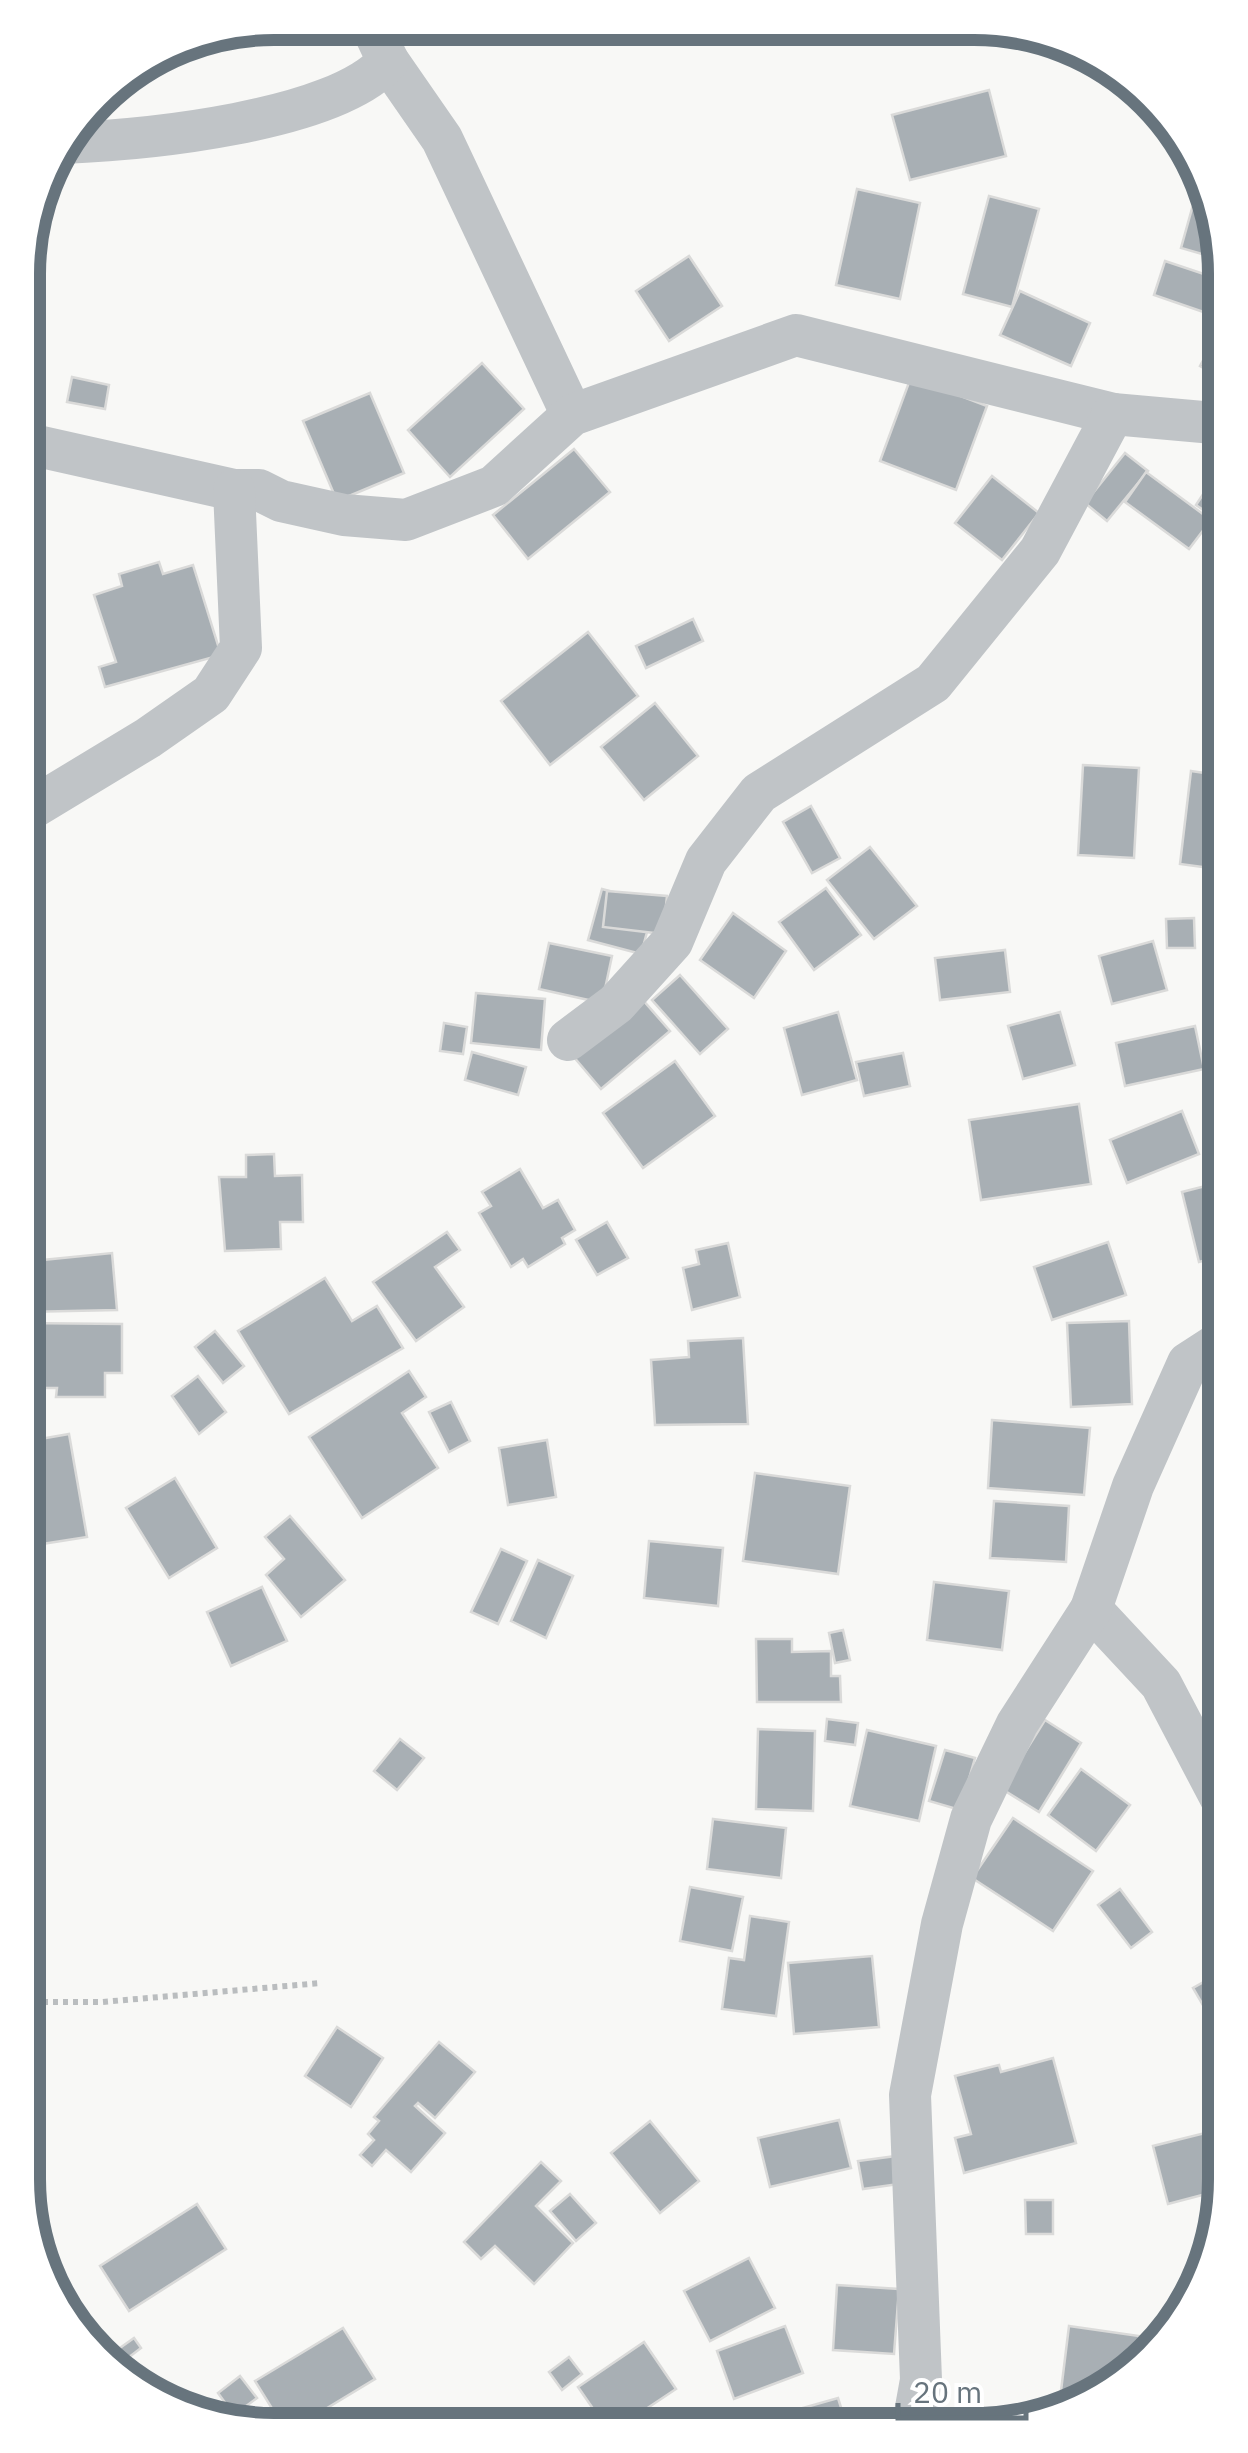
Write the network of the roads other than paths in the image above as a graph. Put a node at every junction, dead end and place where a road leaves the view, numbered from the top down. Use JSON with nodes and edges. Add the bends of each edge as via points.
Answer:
{"nodes":[{"id":1,"x":379,"y":42,"type":"edge"},
{"id":2,"x":80,"y":142,"type":"edge"},
{"id":3,"x":1113,"y":414,"type":"junction"},
{"id":4,"x":572,"y":415,"type":"junction"},
{"id":5,"x":1208,"y":422,"type":"edge"},
{"id":6,"x":40,"y":447,"type":"edge"},
{"id":7,"x":234,"y":490,"type":"junction"},
{"id":8,"x":40,"y":802,"type":"edge"},
{"id":9,"x":568,"y":1040,"type":"dead end"},
{"id":10,"x":1207,"y":1350,"type":"edge"},
{"id":11,"x":1091,"y":1608,"type":"junction"},
{"id":12,"x":1207,"y":1772,"type":"edge"},
{"id":13,"x":915,"y":2413,"type":"edge"}],
"edges":[{"from":1,"to":2,"type":"street","via":[[354,90],[315,104],[160,139]]},
{"from":1,"to":4,"type":"street","via":[[442,139]]},
{"from":3,"to":4,"type":"street","via":[[796,335]]},
{"from":3,"to":5,"type":"street"},
{"from":3,"to":9,"type":"street","via":[[1040,551],[933,684],[759,793],[706,861],[672,942],[616,1004]]},
{"from":4,"to":7,"type":"street","via":[[494,486],[406,520],[344,515],[259,490]]},
{"from":6,"to":7,"type":"street"},
{"from":7,"to":8,"type":"street","via":[[241,648],[211,694]]},
{"from":10,"to":11,"type":"street","via":[[1188,1363],[1133,1486]]},
{"from":11,"to":12,"type":"street","via":[[1161,1684]]},
{"from":11,"to":13,"type":"street","via":[[1017,1724],[972,1818],[942,1924],[910,2095],[921,2380]]}]}
